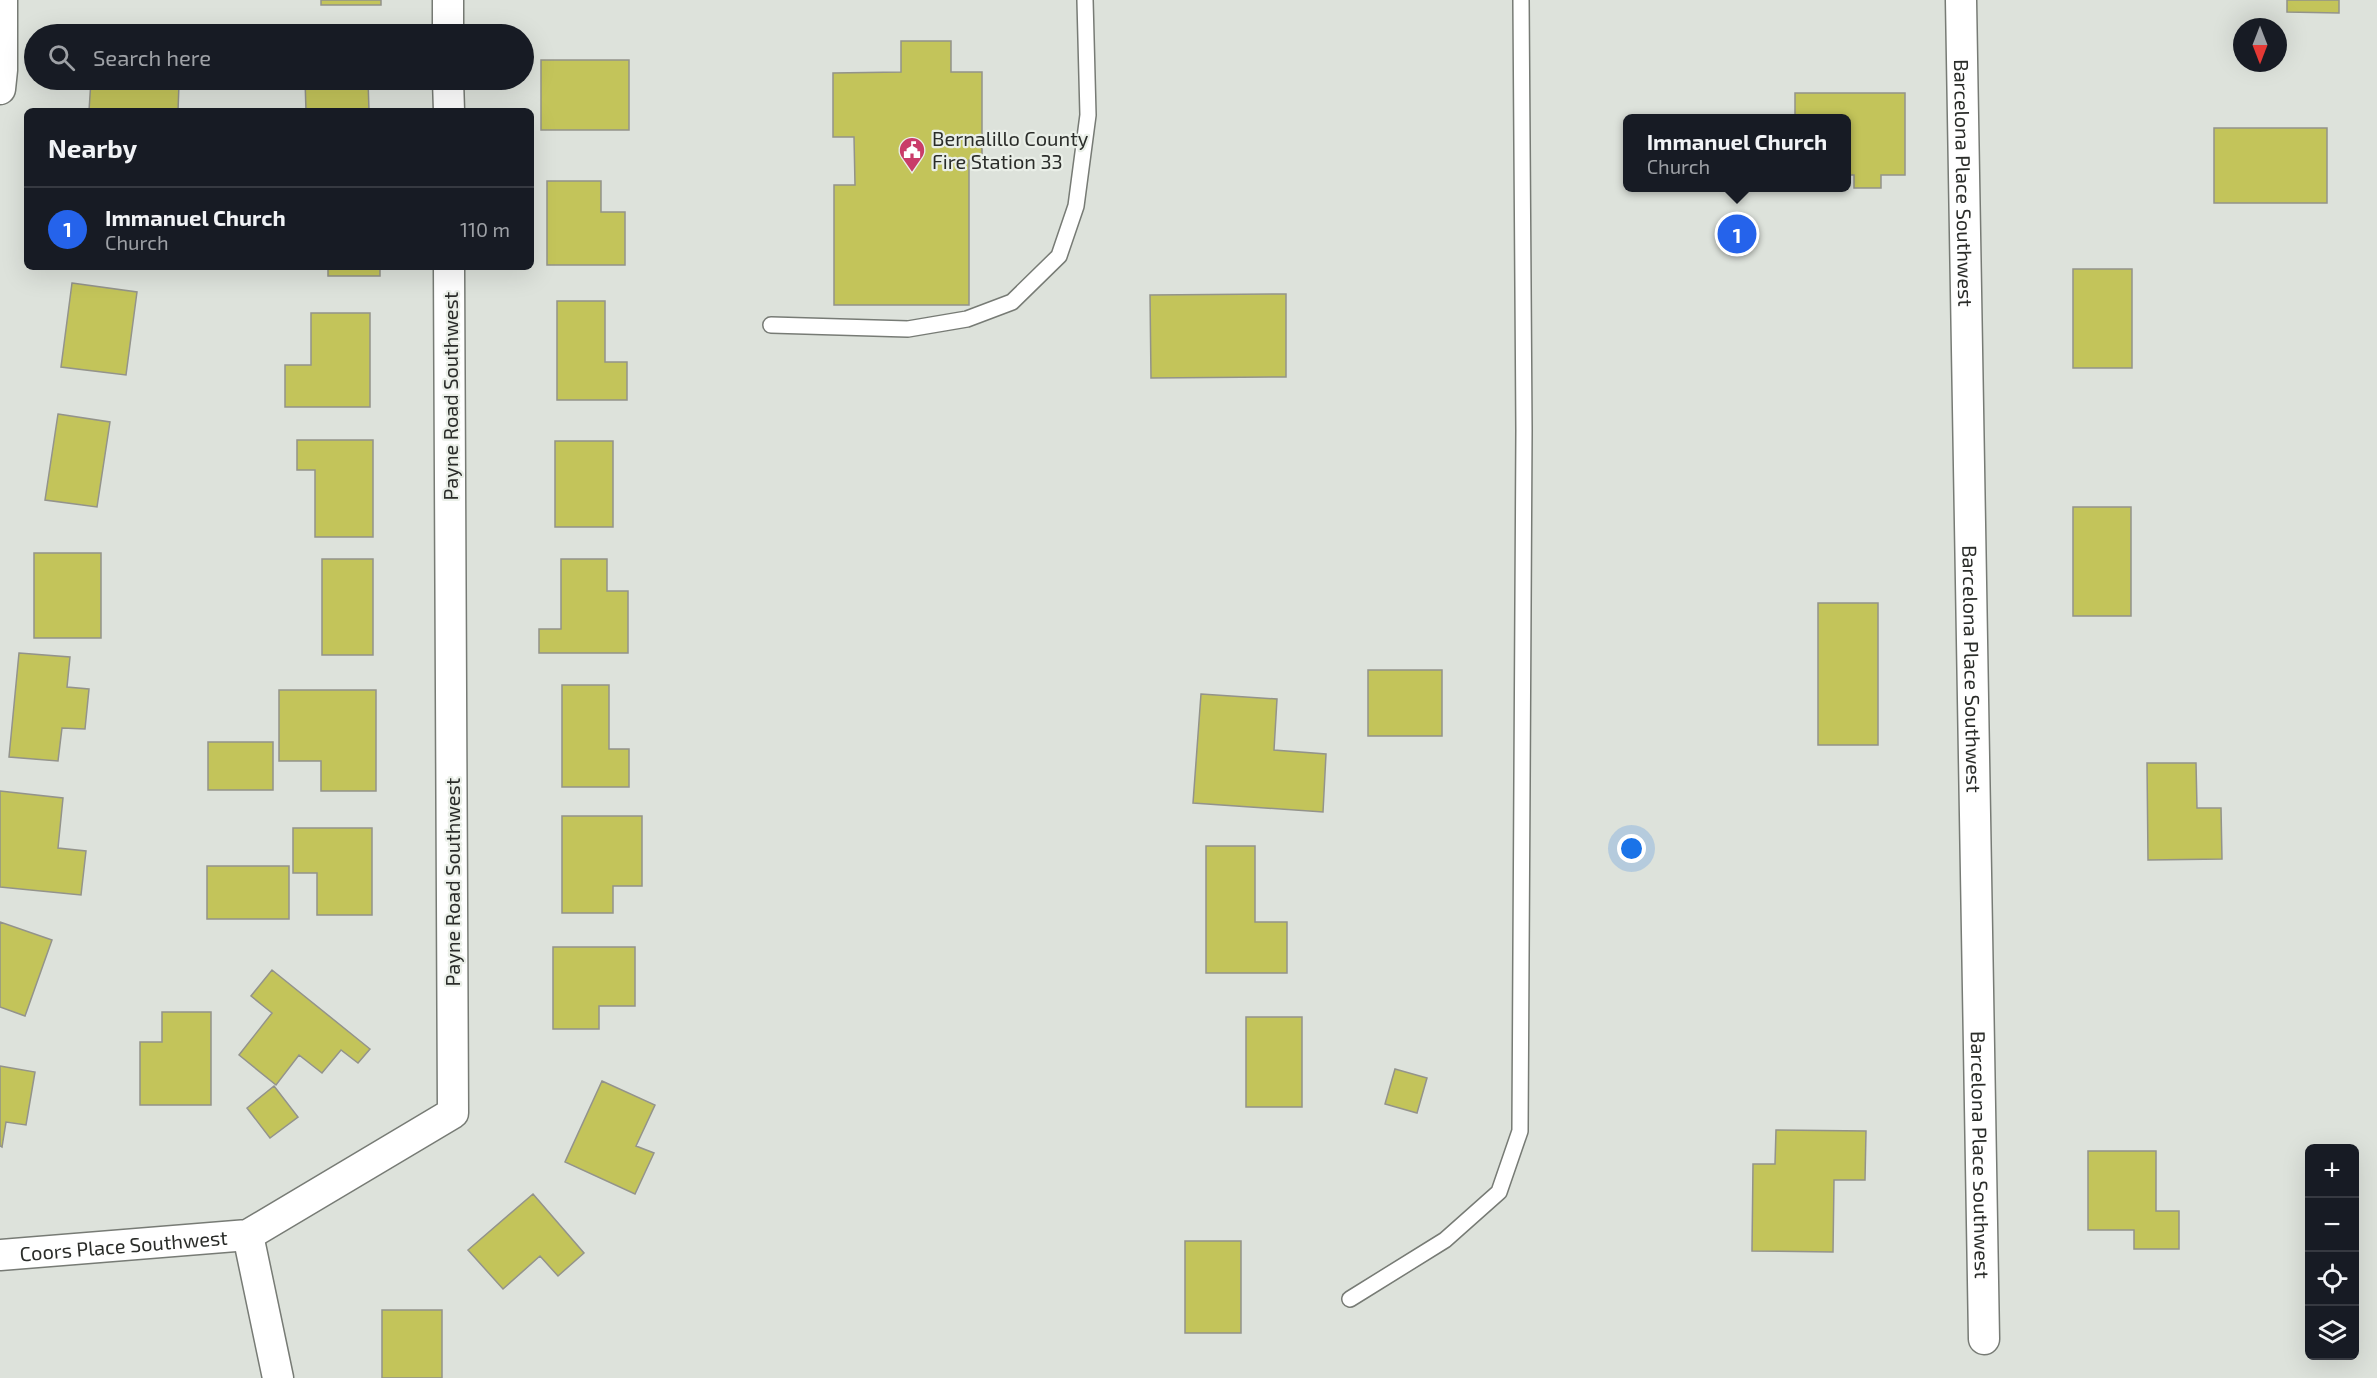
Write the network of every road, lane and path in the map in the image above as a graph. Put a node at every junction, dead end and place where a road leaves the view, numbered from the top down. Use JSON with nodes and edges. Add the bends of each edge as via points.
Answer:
{"nodes":[{"id":1,"x":2,"y":0,"type":"edge"},
{"id":2,"x":448,"y":0,"type":"edge"},
{"id":3,"x":1085,"y":0,"type":"edge"},
{"id":4,"x":1521,"y":0,"type":"edge"},
{"id":5,"x":1961,"y":0,"type":"edge"},
{"id":6,"x":448,"y":24,"type":"edge"},
{"id":7,"x":0,"y":89,"type":"edge"},
{"id":8,"x":448,"y":90,"type":"edge"},
{"id":9,"x":448,"y":108,"type":"edge"},
{"id":10,"x":449,"y":270,"type":"edge"},
{"id":11,"x":771,"y":325,"type":"dead end"},
{"id":12,"x":248,"y":1235,"type":"junction"},
{"id":13,"x":0,"y":1255,"type":"edge"},
{"id":14,"x":1350,"y":1299,"type":"dead end"},
{"id":15,"x":1984,"y":1339,"type":"dead end"},
{"id":16,"x":278,"y":1378,"type":"edge"}],
"edges":[{"from":1,"to":7,"type":"street"},
{"from":2,"to":6,"type":"street"},
{"from":3,"to":11,"type":"lane","via":[[1088,115],[1076,206],[1059,256],[1012,302],[967,320],[908,329]]},
{"from":4,"to":14,"type":"lane","via":[[1524,442],[1520,1131],[1499,1192],[1444,1240]]},
{"from":5,"to":15,"type":"street","name":"Barcelona Place Southwest"},
{"from":8,"to":9,"type":"street"},
{"from":10,"to":12,"type":"street","name":"Payne Road Southwest","via":[[453,1113]]},
{"from":12,"to":13,"type":"street","name":"Coors Place Southwest"},
{"from":12,"to":16,"type":"street"}]}
